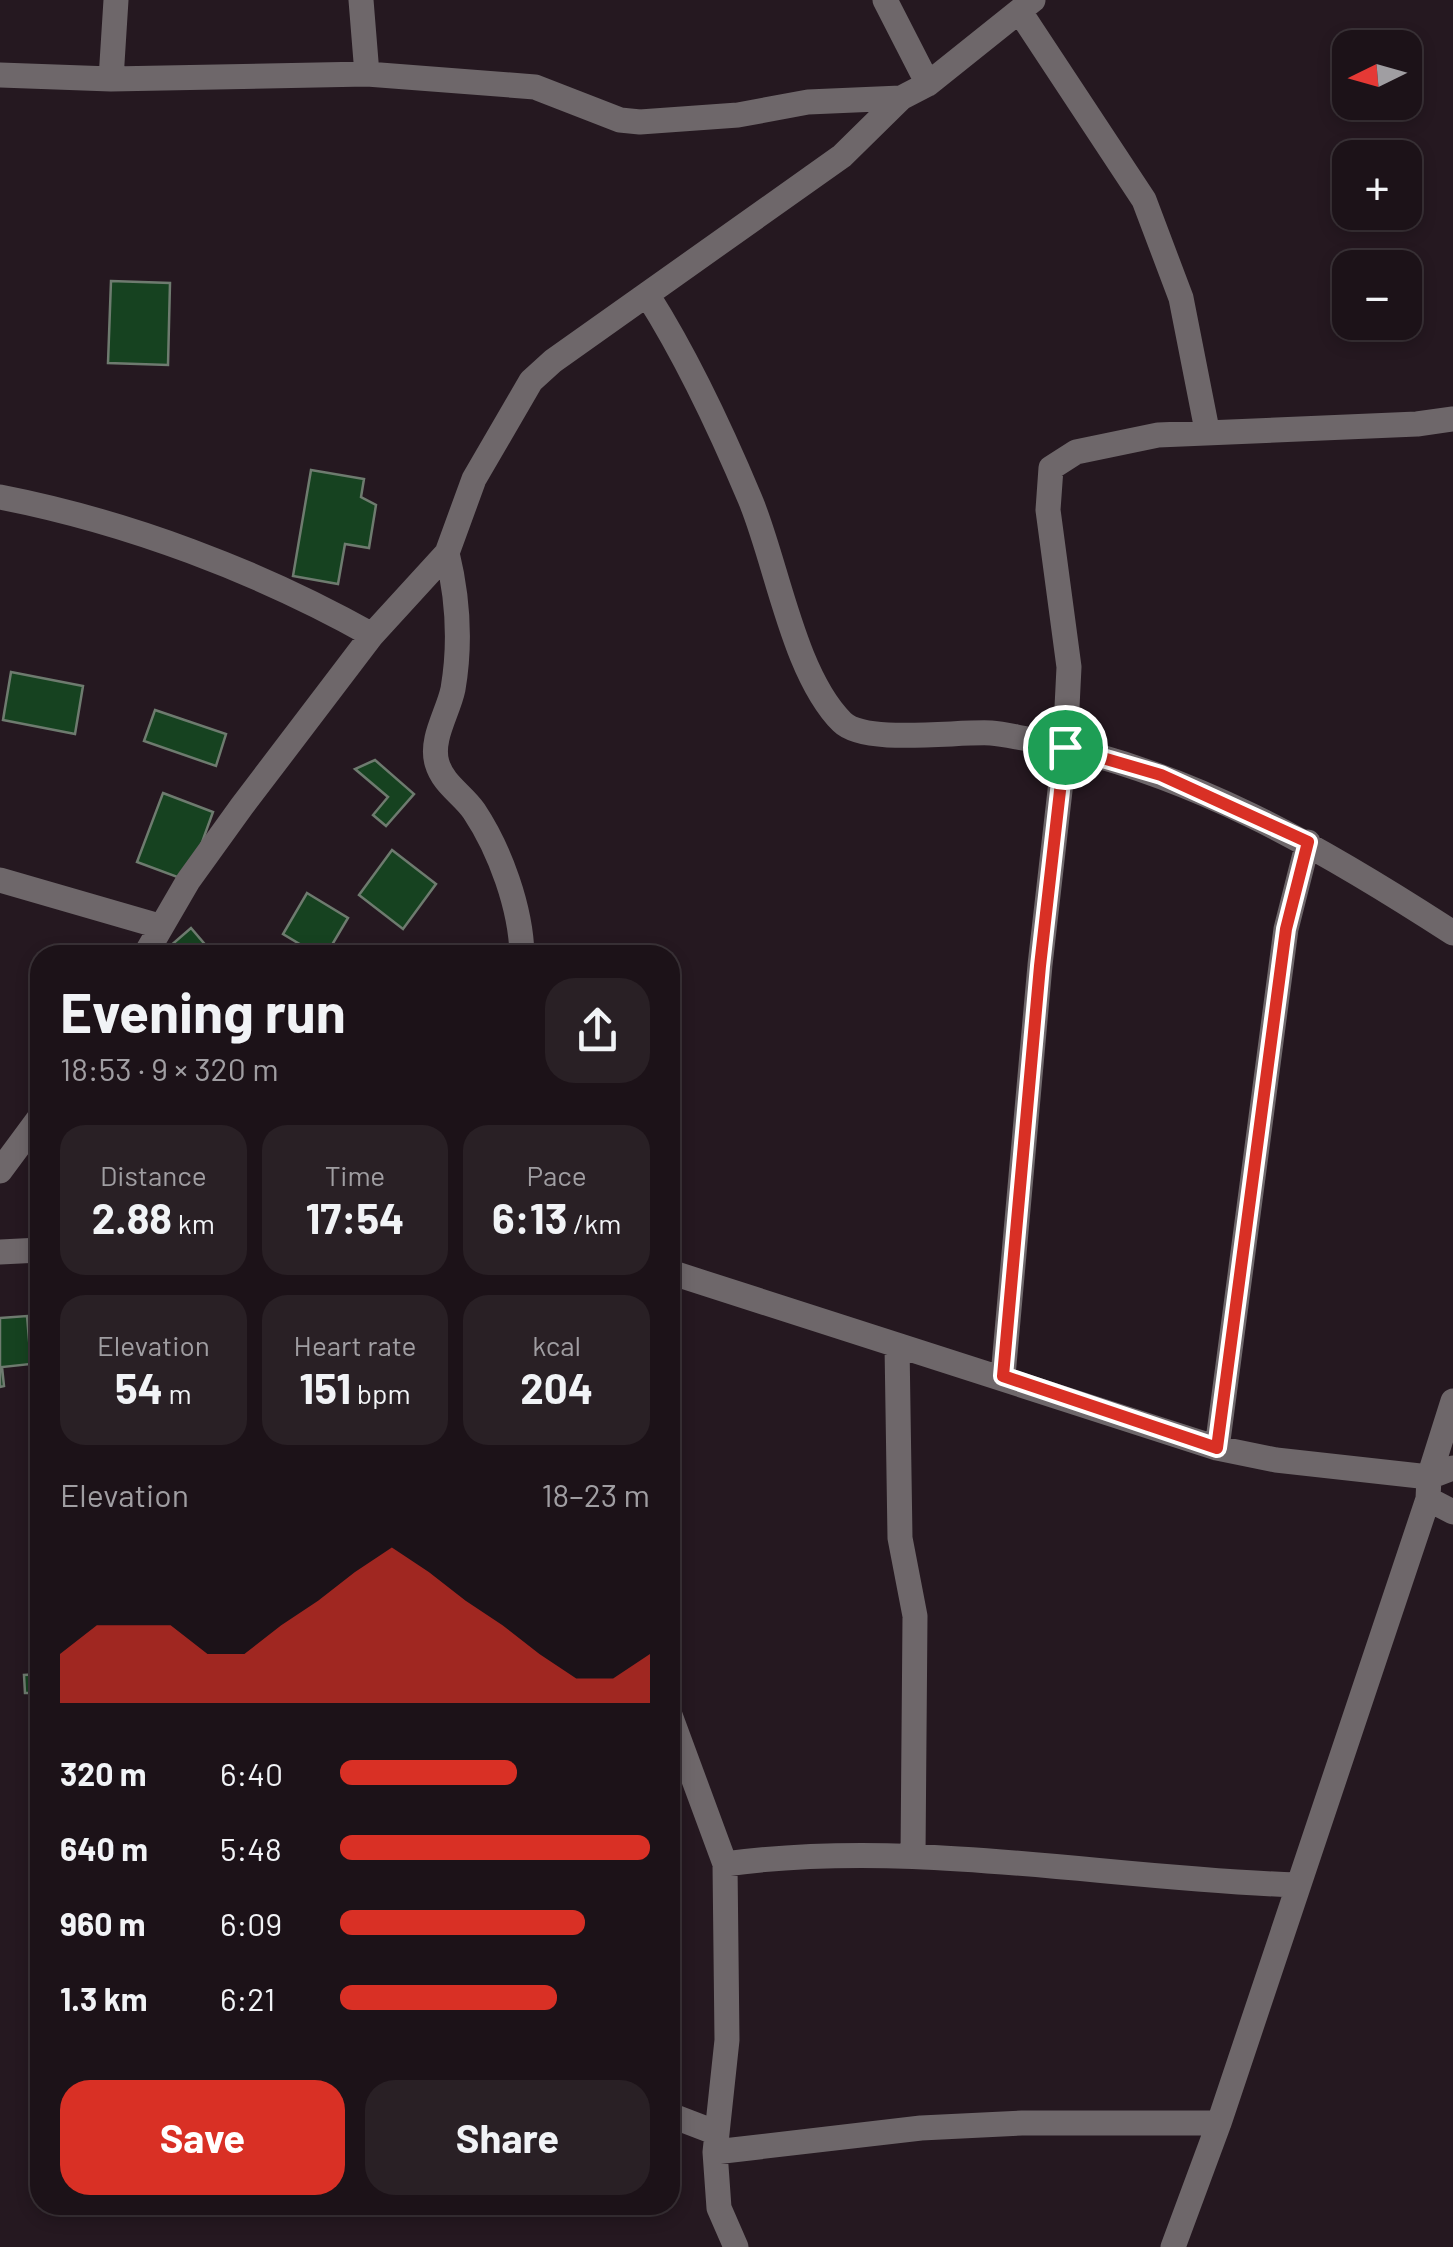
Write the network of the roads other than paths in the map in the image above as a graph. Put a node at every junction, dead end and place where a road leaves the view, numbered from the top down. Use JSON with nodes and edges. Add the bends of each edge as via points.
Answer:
{"nodes":[{"id":1,"x":116,"y":0,"type":"edge"},
{"id":2,"x":362,"y":0,"type":"edge"},
{"id":3,"x":885,"y":0,"type":"edge"},
{"id":4,"x":1027,"y":6,"type":"edge"},
{"id":5,"x":366,"y":74,"type":"junction"},
{"id":6,"x":0,"y":75,"type":"edge"},
{"id":7,"x":111,"y":79,"type":"junction"},
{"id":8,"x":928,"y":84,"type":"junction"},
{"id":9,"x":901,"y":98,"type":"junction"},
{"id":10,"x":648,"y":296,"type":"junction"},
{"id":11,"x":1453,"y":419,"type":"edge"},
{"id":12,"x":1207,"y":430,"type":"junction"},
{"id":13,"x":0,"y":497,"type":"edge"},
{"id":14,"x":447,"y":553,"type":"junction"},
{"id":15,"x":372,"y":635,"type":"junction"},
{"id":16,"x":1065,"y":747,"type":"junction"},
{"id":17,"x":1308,"y":842,"type":"junction"},
{"id":18,"x":0,"y":880,"type":"edge"},
{"id":19,"x":159,"y":926,"type":"junction"},
{"id":20,"x":1453,"y":933,"type":"edge"},
{"id":21,"x":150,"y":945,"type":"edge"},
{"id":22,"x":520,"y":945,"type":"edge"},
{"id":23,"x":30,"y":1130,"type":"edge"},
{"id":24,"x":0,"y":1172,"type":"edge"},
{"id":25,"x":30,"y":1250,"type":"edge"},
{"id":26,"x":0,"y":1252,"type":"edge"},
{"id":27,"x":680,"y":1275,"type":"edge"},
{"id":28,"x":897,"y":1345,"type":"junction"},
{"id":29,"x":1003,"y":1376,"type":"junction"},
{"id":30,"x":1453,"y":1400,"type":"edge"},
{"id":31,"x":1217,"y":1448,"type":"junction"},
{"id":32,"x":1437,"y":1481,"type":"edge"},
{"id":33,"x":1453,"y":1512,"type":"edge"},
{"id":34,"x":680,"y":1742,"type":"edge"},
{"id":35,"x":913,"y":1856,"type":"junction"},
{"id":36,"x":726,"y":1864,"type":"junction"},
{"id":37,"x":1298,"y":1884,"type":"junction"},
{"id":38,"x":680,"y":2121,"type":"edge"},
{"id":39,"x":1219,"y":2122,"type":"junction"},
{"id":40,"x":716,"y":2143,"type":"junction"},
{"id":41,"x":736,"y":2247,"type":"edge"},
{"id":42,"x":1173,"y":2247,"type":"edge"}],
"edges":[{"from":1,"to":7,"type":"street"},
{"from":2,"to":5,"type":"street"},
{"from":3,"to":8,"type":"street"},
{"from":4,"to":8,"type":"street"},
{"from":4,"to":12,"type":"street","via":[[1144,200],[1181,298]]},
{"from":5,"to":7,"type":"street"},
{"from":5,"to":9,"type":"street","via":[[535,87],[640,122]]},
{"from":6,"to":7,"type":"street"},
{"from":8,"to":9,"type":"street"},
{"from":9,"to":10,"type":"street","via":[[842,156]]},
{"from":10,"to":14,"type":"street","via":[[531,381],[474,478]]},
{"from":10,"to":16,"type":"street","via":[[672,332],[751,500],[815,681],[846,727],[992,733]]},
{"from":11,"to":12,"type":"street"},
{"from":12,"to":16,"type":"street","via":[[1102,445],[1051,468],[1048,510],[1069,666]]},
{"from":13,"to":15,"type":"street","via":[[94,518],[178,547]]},
{"from":14,"to":15,"type":"street"},
{"from":14,"to":22,"type":"street","via":[[459,603],[453,689],[436,762],[489,836]]},
{"from":15,"to":19,"type":"street"},
{"from":16,"to":17,"type":"street","via":[[1161,775]]},
{"from":16,"to":29,"type":"street"},
{"from":17,"to":20,"type":"street"},
{"from":17,"to":31,"type":"street","via":[[1286,929]]},
{"from":18,"to":19,"type":"street"},
{"from":19,"to":21,"type":"street"},
{"from":23,"to":24,"type":"street"},
{"from":25,"to":26,"type":"street"},
{"from":27,"to":28,"type":"street"},
{"from":28,"to":29,"type":"street"},
{"from":28,"to":35,"type":"street","via":[[900,1538],[914,1616]]},
{"from":29,"to":31,"type":"street"},
{"from":30,"to":32,"type":"street"},
{"from":31,"to":32,"type":"street"},
{"from":32,"to":33,"type":"street"},
{"from":32,"to":37,"type":"street"},
{"from":34,"to":36,"type":"street"},
{"from":35,"to":36,"type":"street","via":[[782,1856]]},
{"from":35,"to":37,"type":"street","via":[[1193,1882]]},
{"from":36,"to":40,"type":"street","via":[[727,2040]]},
{"from":37,"to":39,"type":"street"},
{"from":38,"to":40,"type":"street"},
{"from":39,"to":40,"type":"street","via":[[938,2127]]},
{"from":39,"to":42,"type":"street"},
{"from":40,"to":41,"type":"street","via":[[720,2208]]}]}
